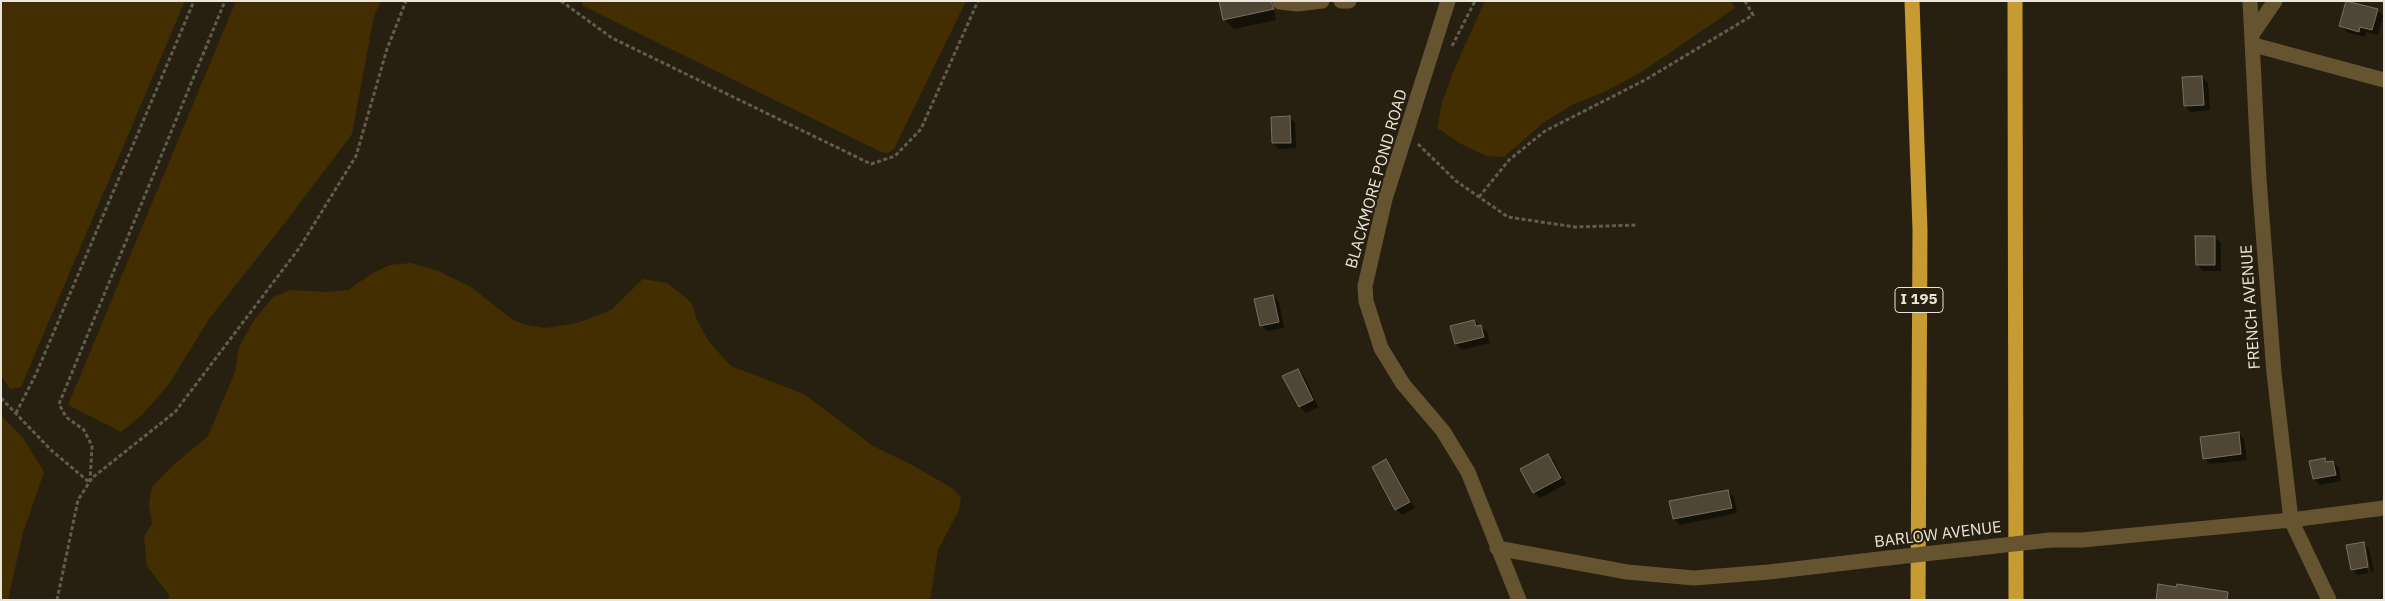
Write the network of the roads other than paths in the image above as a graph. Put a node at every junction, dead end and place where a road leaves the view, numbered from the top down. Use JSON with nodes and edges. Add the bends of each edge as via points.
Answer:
{"nodes":[{"id":1,"x":1322,"y":1,"type":"edge"},
{"id":2,"x":1341,"y":1,"type":"edge"},
{"id":3,"x":1348,"y":1,"type":"edge"},
{"id":4,"x":1448,"y":1,"type":"edge"},
{"id":5,"x":1912,"y":1,"type":"edge"},
{"id":6,"x":2015,"y":1,"type":"edge"},
{"id":7,"x":2250,"y":1,"type":"edge"},
{"id":8,"x":2275,"y":1,"type":"edge"},
{"id":9,"x":1280,"y":2,"type":"dead end"},
{"id":10,"x":2253,"y":39,"type":"junction"},
{"id":11,"x":2384,"y":80,"type":"edge"},
{"id":12,"x":2384,"y":508,"type":"edge"},
{"id":13,"x":2291,"y":520,"type":"junction"},
{"id":14,"x":1497,"y":548,"type":"junction"},
{"id":15,"x":1518,"y":600,"type":"edge"},
{"id":16,"x":1918,"y":600,"type":"edge"},
{"id":17,"x":2016,"y":600,"type":"edge"},
{"id":18,"x":2329,"y":600,"type":"edge"}],
"edges":[{"from":1,"to":9,"type":"street"},
{"from":2,"to":3,"type":"street"},
{"from":4,"to":14,"type":"street","name":"BLACKMORE POND ROAD","via":[[1386,199],[1364,286],[1370,318],[1381,348],[1403,384],[1443,431],[1468,472]]},
{"from":5,"to":16,"type":"highway","number":"I 195","via":[[1920,230]]},
{"from":6,"to":17,"type":"highway"},
{"from":7,"to":10,"type":"street","name":"FRENCH AVENUE"},
{"from":8,"to":10,"type":"street"},
{"from":10,"to":11,"type":"street"},
{"from":10,"to":13,"type":"street","name":"FRENCH AVENUE","via":[[2274,373]]},
{"from":12,"to":13,"type":"street","name":"BARLOW AVENUE"},
{"from":13,"to":14,"type":"street","name":"BARLOW AVENUE","bridge":true,"via":[[2082,540],[2050,540],[1694,578],[1627,572]]},
{"from":13,"to":18,"type":"street","name":"FRENCH AVENUE"},
{"from":14,"to":15,"type":"street","name":"BLACKMORE POND ROAD"}]}
